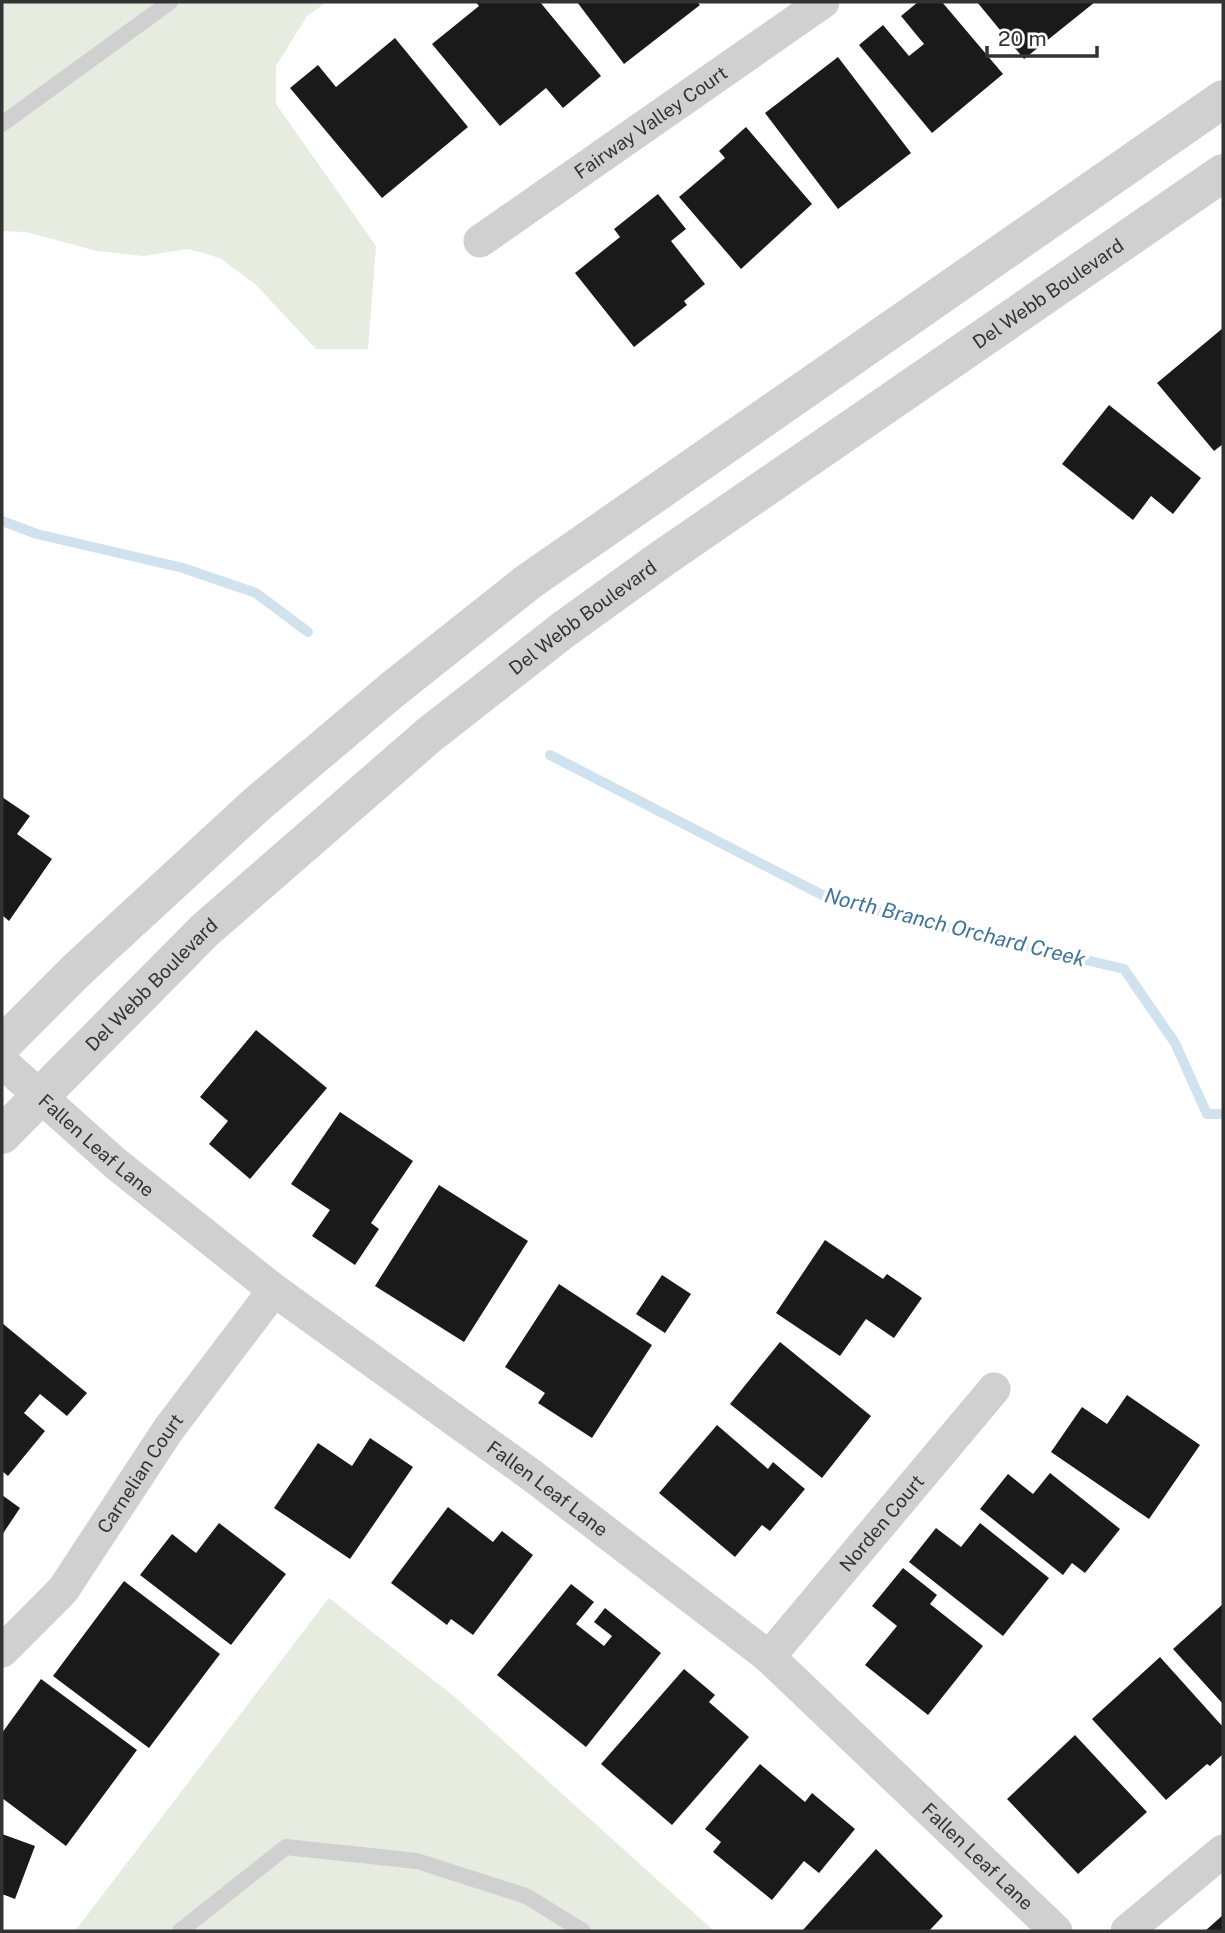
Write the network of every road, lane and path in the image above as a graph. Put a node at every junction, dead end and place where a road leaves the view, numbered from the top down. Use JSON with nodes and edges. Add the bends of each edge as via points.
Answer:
{"nodes":[{"id":1,"x":170,"y":2,"type":"edge"},
{"id":2,"x":823,"y":2,"type":"edge"},
{"id":3,"x":1223,"y":99,"type":"edge"},
{"id":4,"x":2,"y":124,"type":"edge"},
{"id":5,"x":1223,"y":173,"type":"edge"},
{"id":6,"x":480,"y":241,"type":"dead end"},
{"id":7,"x":14,"y":1069,"type":"edge"},
{"id":8,"x":2,"y":1135,"type":"edge"},
{"id":9,"x":274,"y":1290,"type":"junction"},
{"id":10,"x":994,"y":1389,"type":"dead end"},
{"id":11,"x":2,"y":1651,"type":"edge"},
{"id":12,"x":769,"y":1657,"type":"junction"},
{"id":13,"x":1223,"y":1851,"type":"edge"},
{"id":14,"x":180,"y":1931,"type":"edge"},
{"id":15,"x":583,"y":1931,"type":"edge"},
{"id":16,"x":1056,"y":1931,"type":"edge"},
{"id":17,"x":1127,"y":1931,"type":"edge"}],
"edges":[{"from":1,"to":4,"type":"lane"},
{"from":2,"to":6,"type":"street","name":"Fairway Valley Court"},
{"from":3,"to":7,"type":"street","name":"Del Webb Boulevard","via":[[528,582],[392,690],[256,805],[107,942]]},
{"from":5,"to":7,"type":"street","name":"Del Webb Boulevard","via":[[563,630],[429,734],[205,930]]},
{"from":7,"to":8,"type":"street","name":"Del Webb Boulevard"},
{"from":7,"to":9,"type":"street","name":"Fallen Leaf Lane","via":[[115,1163]]},
{"from":9,"to":11,"type":"street","name":"Carnelian Court","via":[[168,1430],[63,1590]]},
{"from":9,"to":12,"type":"street","name":"Fallen Leaf Lane","via":[[534,1476]]},
{"from":10,"to":12,"type":"street","name":"Norden Court"},
{"from":12,"to":16,"type":"street","name":"Fallen Leaf Lane"},
{"from":13,"to":17,"type":"street"},
{"from":14,"to":15,"type":"lane","via":[[286,1847],[417,1861],[526,1896]]}]}
